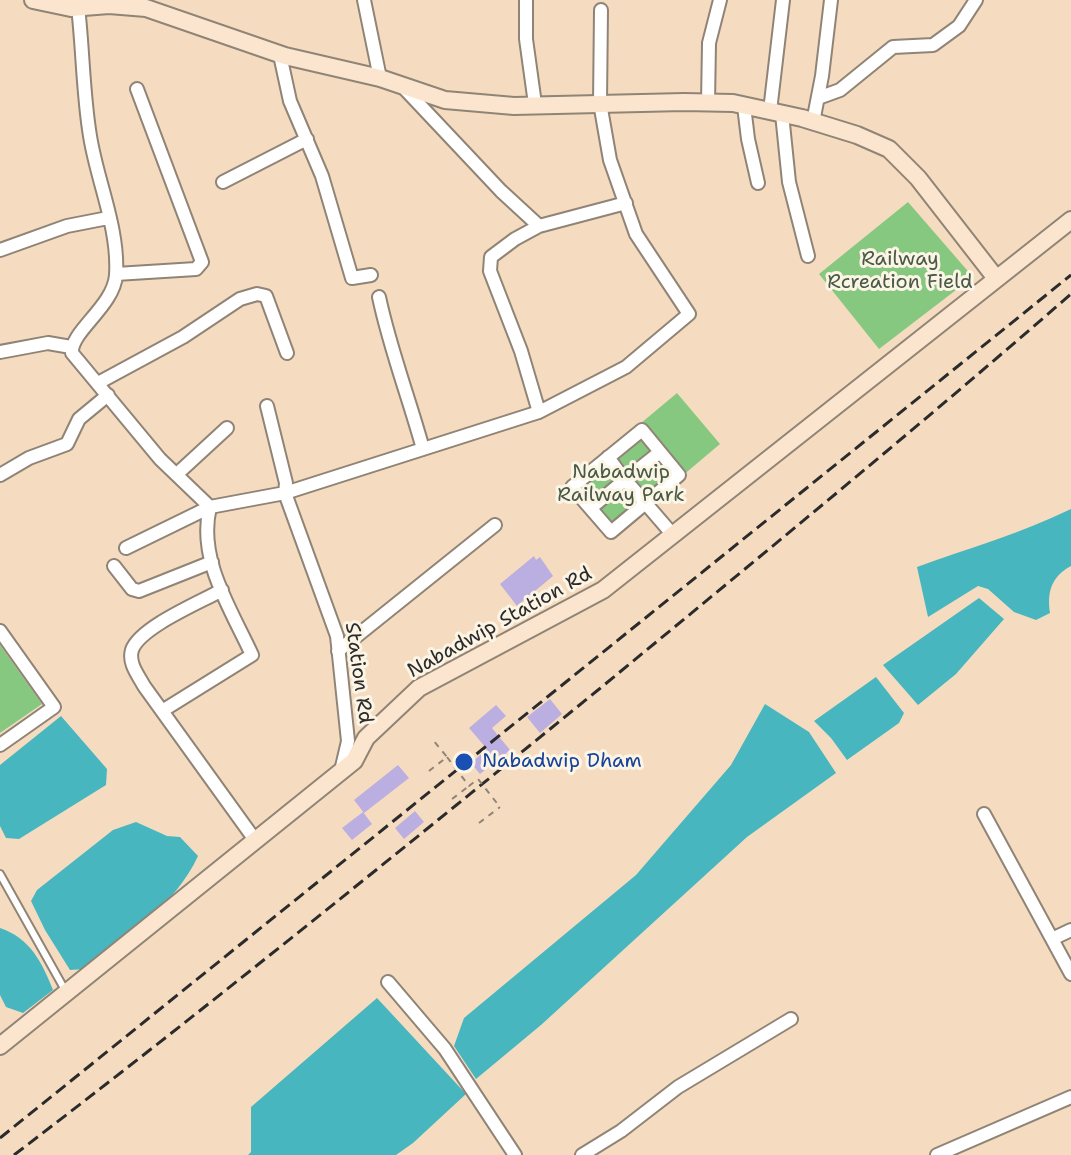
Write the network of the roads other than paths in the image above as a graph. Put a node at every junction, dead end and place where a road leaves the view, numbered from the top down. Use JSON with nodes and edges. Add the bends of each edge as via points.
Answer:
{"nodes":[{"id":1,"x":364,"y":0,"type":"edge"},
{"id":2,"x":526,"y":0,"type":"edge"},
{"id":3,"x":720,"y":0,"type":"edge"},
{"id":4,"x":783,"y":0,"type":"edge"},
{"id":5,"x":831,"y":0,"type":"edge"},
{"id":6,"x":976,"y":0,"type":"edge"},
{"id":7,"x":39,"y":1,"type":"edge"},
{"id":8,"x":145,"y":4,"type":"edge"},
{"id":9,"x":78,"y":7,"type":"junction"},
{"id":10,"x":601,"y":10,"type":"dead end"},
{"id":11,"x":280,"y":55,"type":"junction"},
{"id":12,"x":380,"y":78,"type":"junction"},
{"id":13,"x":402,"y":86,"type":"junction"},
{"id":14,"x":137,"y":89,"type":"dead end"},
{"id":15,"x":818,"y":98,"type":"junction"},
{"id":16,"x":600,"y":103,"type":"junction"},
{"id":17,"x":708,"y":103,"type":"junction"},
{"id":18,"x":535,"y":104,"type":"junction"},
{"id":19,"x":744,"y":106,"type":"junction"},
{"id":20,"x":776,"y":113,"type":"junction"},
{"id":21,"x":813,"y":122,"type":"junction"},
{"id":22,"x":307,"y":139,"type":"junction"},
{"id":23,"x":223,"y":182,"type":"dead end"},
{"id":24,"x":758,"y":183,"type":"dead end"},
{"id":25,"x":626,"y":203,"type":"junction"},
{"id":26,"x":108,"y":218,"type":"junction"},
{"id":27,"x":1071,"y":220,"type":"edge"},
{"id":28,"x":539,"y":226,"type":"junction"},
{"id":29,"x":0,"y":250,"type":"edge"},
{"id":30,"x":808,"y":256,"type":"dead end"},
{"id":31,"x":116,"y":274,"type":"junction"},
{"id":32,"x":371,"y":275,"type":"dead end"},
{"id":33,"x":995,"y":277,"type":"junction"},
{"id":34,"x":379,"y":297,"type":"dead end"},
{"id":35,"x":71,"y":347,"type":"junction"},
{"id":36,"x":0,"y":352,"type":"edge"},
{"id":37,"x":287,"y":353,"type":"dead end"},
{"id":38,"x":98,"y":383,"type":"junction"},
{"id":39,"x":108,"y":395,"type":"junction"},
{"id":40,"x":267,"y":406,"type":"dead end"},
{"id":41,"x":539,"y":412,"type":"junction"},
{"id":42,"x":227,"y":428,"type":"dead end"},
{"id":43,"x":423,"y":449,"type":"junction"},
{"id":44,"x":660,"y":452,"type":"junction"},
{"id":45,"x":608,"y":457,"type":"junction"},
{"id":46,"x":177,"y":474,"type":"junction"},
{"id":47,"x":0,"y":475,"type":"edge"},
{"id":48,"x":625,"y":479,"type":"junction"},
{"id":49,"x":285,"y":493,"type":"junction"},
{"id":50,"x":646,"y":503,"type":"junction"},
{"id":51,"x":210,"y":507,"type":"junction"},
{"id":52,"x":591,"y":508,"type":"junction"},
{"id":53,"x":495,"y":525,"type":"dead end"},
{"id":54,"x":673,"y":535,"type":"junction"},
{"id":55,"x":126,"y":548,"type":"dead end"},
{"id":56,"x":212,"y":562,"type":"junction"},
{"id":57,"x":114,"y":566,"type":"dead end"},
{"id":58,"x":222,"y":590,"type":"junction"},
{"id":59,"x":0,"y":631,"type":"edge"},
{"id":60,"x":338,"y":651,"type":"junction"},
{"id":61,"x":162,"y":711,"type":"junction"},
{"id":62,"x":0,"y":745,"type":"edge"},
{"id":63,"x":341,"y":771,"type":"junction"},
{"id":64,"x":984,"y":814,"type":"dead end"},
{"id":65,"x":255,"y":840,"type":"junction"},
{"id":66,"x":0,"y":874,"type":"edge"},
{"id":67,"x":1071,"y":930,"type":"edge"},
{"id":68,"x":1052,"y":939,"type":"junction"},
{"id":69,"x":1071,"y":974,"type":"edge"},
{"id":70,"x":388,"y":982,"type":"dead end"},
{"id":71,"x":66,"y":993,"type":"junction"},
{"id":72,"x":791,"y":1019,"type":"dead end"},
{"id":73,"x":0,"y":1046,"type":"edge"},
{"id":74,"x":1071,"y":1097,"type":"edge"},
{"id":75,"x":515,"y":1155,"type":"edge"},
{"id":76,"x":582,"y":1155,"type":"edge"},
{"id":77,"x":937,"y":1155,"type":"edge"}],
"edges":[{"from":1,"to":12,"type":"street"},
{"from":2,"to":18,"type":"street"},
{"from":3,"to":17,"type":"street","via":[[709,43]]},
{"from":4,"to":20,"type":"street"},
{"from":5,"to":15,"type":"street"},
{"from":6,"to":15,"type":"street","via":[[959,26],[933,45],[893,47],[840,90]]},
{"from":7,"to":9,"type":"main road"},
{"from":8,"to":9,"type":"main road"},
{"from":8,"to":11,"type":"main road"},
{"from":9,"to":26,"type":"street","via":[[89,135]]},
{"from":10,"to":16,"type":"street"},
{"from":11,"to":12,"type":"main road"},
{"from":11,"to":22,"type":"street","via":[[290,101]]},
{"from":12,"to":13,"type":"main road"},
{"from":13,"to":18,"type":"main road","via":[[457,102]]},
{"from":13,"to":28,"type":"street"},
{"from":14,"to":31,"type":"street","via":[[202,262],[196,269]]},
{"from":15,"to":21,"type":"street"},
{"from":16,"to":17,"type":"main road"},
{"from":16,"to":18,"type":"main road"},
{"from":16,"to":25,"type":"street","via":[[610,160]]},
{"from":17,"to":19,"type":"main road"},
{"from":19,"to":20,"type":"main road"},
{"from":19,"to":24,"type":"street"},
{"from":20,"to":21,"type":"main road"},
{"from":20,"to":30,"type":"street"},
{"from":21,"to":33,"type":"main road","via":[[889,149]]},
{"from":22,"to":23,"type":"street"},
{"from":22,"to":32,"type":"street","via":[[352,278]]},
{"from":25,"to":28,"type":"street"},
{"from":25,"to":41,"type":"street","via":[[636,234],[689,314],[626,367]]},
{"from":26,"to":29,"type":"street"},
{"from":26,"to":31,"type":"street"},
{"from":27,"to":33,"type":"main road","name":"Nabadwip Station Rd"},
{"from":28,"to":41,"type":"street","via":[[491,257],[489,264]]},
{"from":31,"to":35,"type":"street","via":[[108,300]]},
{"from":33,"to":54,"type":"main road","name":"Nabadwip Station Rd"},
{"from":34,"to":43,"type":"street"},
{"from":35,"to":36,"type":"street","via":[[48,343]]},
{"from":35,"to":38,"type":"street"},
{"from":37,"to":38,"type":"street","via":[[266,296],[257,294]]},
{"from":38,"to":39,"type":"street"},
{"from":39,"to":46,"type":"street"},
{"from":39,"to":47,"type":"street","via":[[79,419],[67,444]]},
{"from":40,"to":49,"type":"street","name":"Station Rd"},
{"from":41,"to":43,"type":"street"},
{"from":42,"to":46,"type":"street"},
{"from":43,"to":49,"type":"street"},
{"from":44,"to":45,"type":"street","via":[[642,430]]},
{"from":44,"to":48,"type":"street"},
{"from":44,"to":50,"type":"street","via":[[679,475]]},
{"from":45,"to":48,"type":"street"},
{"from":45,"to":52,"type":"street","via":[[572,487]]},
{"from":46,"to":51,"type":"street"},
{"from":48,"to":50,"type":"street"},
{"from":48,"to":52,"type":"street"},
{"from":49,"to":51,"type":"street"},
{"from":49,"to":60,"type":"street","name":"Station Rd"},
{"from":50,"to":52,"type":"street","via":[[611,532]]},
{"from":50,"to":54,"type":"street"},
{"from":51,"to":55,"type":"street"},
{"from":51,"to":56,"type":"street","via":[[205,526]]},
{"from":53,"to":60,"type":"street"},
{"from":54,"to":63,"type":"main road","name":"Nabadwip Station Rd","via":[[603,590],[419,688],[366,738],[354,761]]},
{"from":56,"to":57,"type":"street","via":[[139,591]]},
{"from":56,"to":58,"type":"street"},
{"from":58,"to":61,"type":"street","via":[[252,655]]},
{"from":58,"to":61,"type":"street","via":[[143,634],[132,650],[137,675]]},
{"from":59,"to":62,"type":"street","via":[[54,707]]},
{"from":60,"to":63,"type":"street","name":"Station Rd","via":[[348,741]]},
{"from":61,"to":65,"type":"street"},
{"from":63,"to":65,"type":"main road","name":"Nabadwip Station Rd"},
{"from":64,"to":68,"type":"street"},
{"from":65,"to":71,"type":"main road","name":"Nabadwip Station Rd"},
{"from":66,"to":71,"type":"lane"},
{"from":67,"to":68,"type":"street"},
{"from":68,"to":69,"type":"street"},
{"from":70,"to":75,"type":"street","via":[[445,1049]]},
{"from":71,"to":73,"type":"main road","name":"Nabadwip Station Rd"},
{"from":72,"to":76,"type":"street","via":[[678,1087]]},
{"from":74,"to":77,"type":"street"}]}
